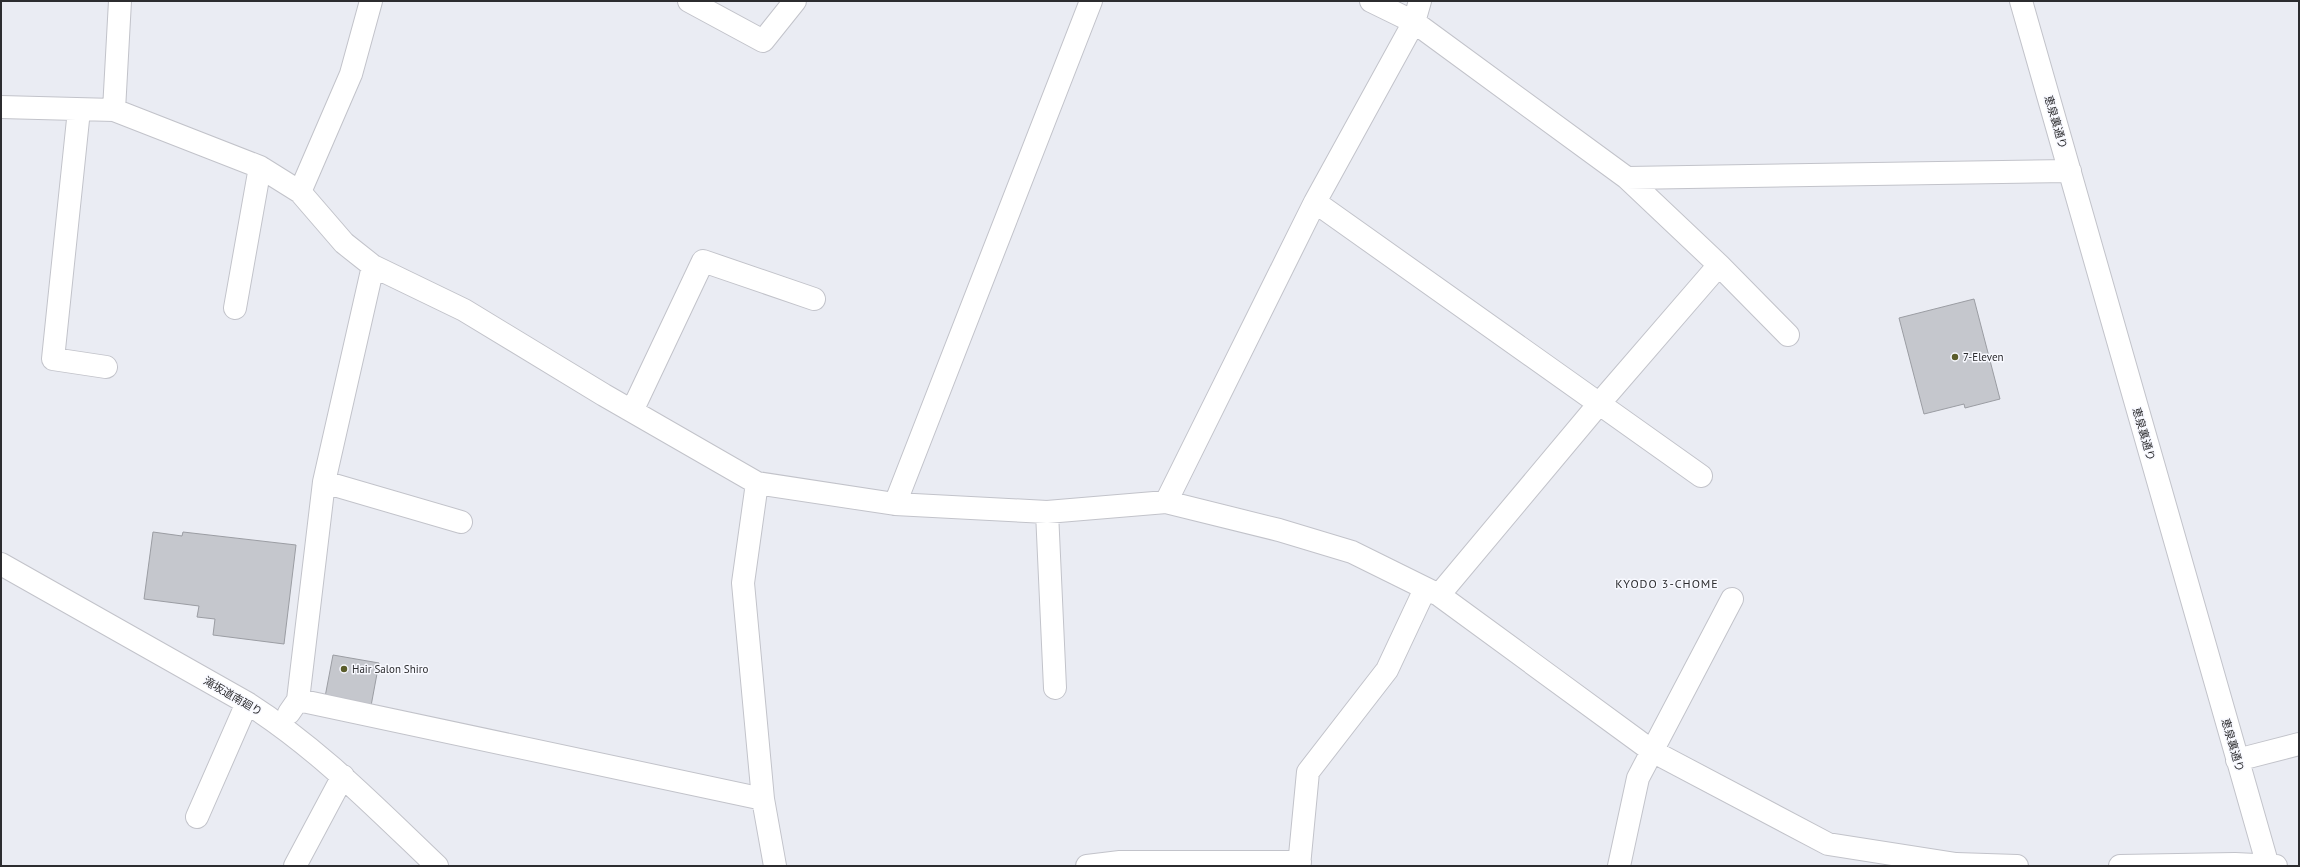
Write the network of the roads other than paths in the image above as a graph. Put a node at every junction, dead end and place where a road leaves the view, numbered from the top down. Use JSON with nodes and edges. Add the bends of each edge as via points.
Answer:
{"nodes":[{"id":1,"x":120,"y":1,"type":"edge"},
{"id":2,"x":371,"y":1,"type":"edge"},
{"id":3,"x":689,"y":1,"type":"edge"},
{"id":4,"x":795,"y":1,"type":"edge"},
{"id":5,"x":1371,"y":1,"type":"edge"},
{"id":6,"x":1420,"y":1,"type":"edge"},
{"id":7,"x":2020,"y":1,"type":"edge"},
{"id":8,"x":1085,"y":3,"type":"edge"},
{"id":9,"x":1414,"y":22,"type":"junction"},
{"id":10,"x":1,"y":107,"type":"edge"},
{"id":11,"x":79,"y":110,"type":"junction"},
{"id":12,"x":114,"y":110,"type":"junction"},
{"id":13,"x":260,"y":167,"type":"junction"},
{"id":14,"x":2070,"y":171,"type":"junction"},
{"id":15,"x":1627,"y":178,"type":"junction"},
{"id":16,"x":300,"y":192,"type":"junction"},
{"id":17,"x":1316,"y":202,"type":"junction"},
{"id":18,"x":1719,"y":265,"type":"junction"},
{"id":19,"x":373,"y":266,"type":"junction"},
{"id":20,"x":814,"y":299,"type":"dead end"},
{"id":21,"x":235,"y":308,"type":"dead end"},
{"id":22,"x":1788,"y":335,"type":"dead end"},
{"id":23,"x":106,"y":367,"type":"dead end"},
{"id":24,"x":1598,"y":404,"type":"junction"},
{"id":25,"x":632,"y":411,"type":"junction"},
{"id":26,"x":1701,"y":476,"type":"dead end"},
{"id":27,"x":324,"y":482,"type":"junction"},
{"id":28,"x":758,"y":483,"type":"junction"},
{"id":29,"x":1166,"y":502,"type":"junction"},
{"id":30,"x":895,"y":504,"type":"junction"},
{"id":31,"x":1047,"y":512,"type":"junction"},
{"id":32,"x":461,"y":522,"type":"dead end"},
{"id":33,"x":1,"y":564,"type":"edge"},
{"id":34,"x":1432,"y":592,"type":"junction"},
{"id":35,"x":1732,"y":599,"type":"dead end"},
{"id":36,"x":1055,"y":688,"type":"dead end"},
{"id":37,"x":298,"y":700,"type":"junction"},
{"id":38,"x":247,"y":703,"type":"junction"},
{"id":39,"x":281,"y":724,"type":"junction"},
{"id":40,"x":2299,"y":744,"type":"edge"},
{"id":41,"x":1652,"y":751,"type":"junction"},
{"id":42,"x":2237,"y":760,"type":"junction"},
{"id":43,"x":343,"y":776,"type":"junction"},
{"id":44,"x":763,"y":799,"type":"junction"},
{"id":45,"x":197,"y":817,"type":"dead end"},
{"id":46,"x":433,"y":864,"type":"edge"},
{"id":47,"x":1120,"y":864,"type":"edge"},
{"id":48,"x":1299,"y":864,"type":"edge"},
{"id":49,"x":294,"y":866,"type":"edge"},
{"id":50,"x":775,"y":866,"type":"edge"},
{"id":51,"x":1088,"y":866,"type":"edge"},
{"id":52,"x":1619,"y":866,"type":"edge"},
{"id":53,"x":2017,"y":866,"type":"edge"},
{"id":54,"x":2120,"y":866,"type":"edge"},
{"id":55,"x":2271,"y":866,"type":"edge"}],
"edges":[{"from":1,"to":12,"type":"street"},
{"from":2,"to":16,"type":"street","via":[[351,74]]},
{"from":3,"to":4,"type":"street","via":[[764,41]]},
{"from":5,"to":9,"type":"street"},
{"from":6,"to":9,"type":"street"},
{"from":7,"to":14,"type":"street","name":"恵泉裏通り"},
{"from":8,"to":30,"type":"street"},
{"from":9,"to":15,"type":"street"},
{"from":9,"to":17,"type":"street"},
{"from":10,"to":11,"type":"street"},
{"from":11,"to":12,"type":"street"},
{"from":11,"to":23,"type":"street","via":[[53,359]]},
{"from":12,"to":13,"type":"street"},
{"from":13,"to":16,"type":"street"},
{"from":13,"to":21,"type":"street"},
{"from":14,"to":15,"type":"street"},
{"from":14,"to":42,"type":"street","name":"恵泉裏通り"},
{"from":15,"to":18,"type":"street"},
{"from":16,"to":19,"type":"street","via":[[344,243]]},
{"from":17,"to":24,"type":"street"},
{"from":17,"to":29,"type":"street"},
{"from":18,"to":22,"type":"street"},
{"from":18,"to":24,"type":"street"},
{"from":19,"to":25,"type":"street","via":[[464,310]]},
{"from":19,"to":27,"type":"street"},
{"from":20,"to":25,"type":"street","via":[[703,261]]},
{"from":24,"to":26,"type":"street"},
{"from":24,"to":34,"type":"street"},
{"from":25,"to":28,"type":"street"},
{"from":27,"to":32,"type":"street"},
{"from":27,"to":37,"type":"street"},
{"from":28,"to":30,"type":"street"},
{"from":28,"to":44,"type":"street","via":[[743,583]]},
{"from":29,"to":31,"type":"street"},
{"from":29,"to":34,"type":"street","via":[[1280,530],[1352,552]]},
{"from":30,"to":31,"type":"street"},
{"from":31,"to":36,"type":"street"},
{"from":33,"to":38,"type":"street","name":"滝坂道南廻り"},
{"from":34,"to":41,"type":"street"},
{"from":34,"to":48,"type":"street","via":[[1388,670],[1308,772]]},
{"from":35,"to":41,"type":"street"},
{"from":37,"to":39,"type":"street"},
{"from":37,"to":44,"type":"street"},
{"from":38,"to":39,"type":"street","name":"滝坂道南廻り"},
{"from":38,"to":45,"type":"street"},
{"from":39,"to":43,"type":"street","name":"滝坂道南廻り"},
{"from":40,"to":42,"type":"street"},
{"from":41,"to":52,"type":"street","via":[[1638,778]]},
{"from":41,"to":53,"type":"street","via":[[1828,844],[1956,864]]},
{"from":42,"to":55,"type":"street","name":"恵泉裏通り"},
{"from":43,"to":46,"type":"street","name":"滝坂道南廻り"},
{"from":43,"to":49,"type":"street"},
{"from":44,"to":50,"type":"street"},
{"from":47,"to":48,"type":"street"},
{"from":47,"to":51,"type":"street"},
{"from":54,"to":55,"type":"street"}]}
